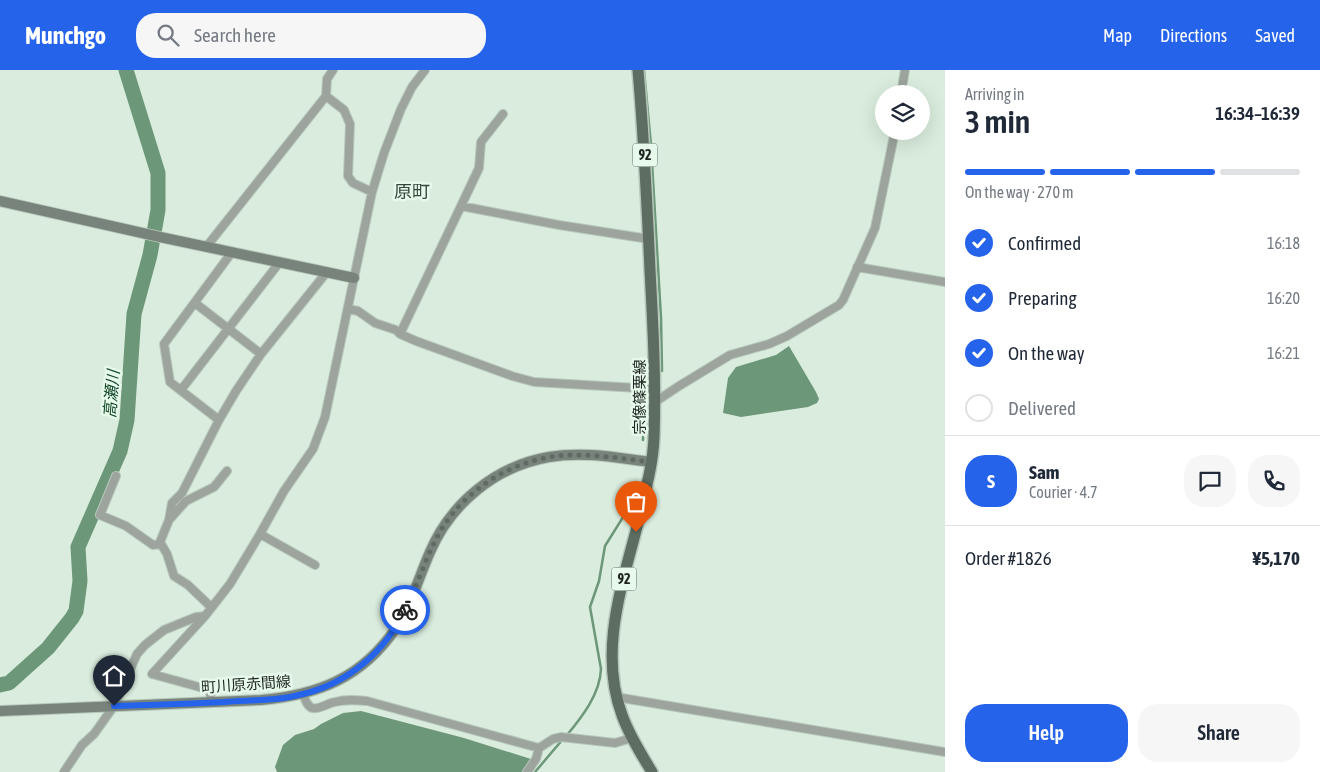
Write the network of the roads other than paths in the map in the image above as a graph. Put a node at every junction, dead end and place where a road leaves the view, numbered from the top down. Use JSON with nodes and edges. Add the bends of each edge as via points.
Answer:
{"nodes":[{"id":1,"x":333,"y":70,"type":"edge"},
{"id":2,"x":425,"y":70,"type":"edge"},
{"id":3,"x":638,"y":70,"type":"edge"},
{"id":4,"x":905,"y":70,"type":"edge"},
{"id":5,"x":902,"y":85,"type":"edge"},
{"id":6,"x":326,"y":96,"type":"junction"},
{"id":7,"x":503,"y":114,"type":"dead end"},
{"id":8,"x":892,"y":140,"type":"edge"},
{"id":9,"x":372,"y":192,"type":"junction"},
{"id":10,"x":0,"y":201,"type":"edge"},
{"id":11,"x":461,"y":206,"type":"junction"},
{"id":12,"x":649,"y":239,"type":"junction"},
{"id":13,"x":207,"y":246,"type":"junction"},
{"id":14,"x":232,"y":252,"type":"junction"},
{"id":15,"x":279,"y":263,"type":"junction"},
{"id":16,"x":857,"y":267,"type":"junction"},
{"id":17,"x":326,"y":273,"type":"junction"},
{"id":18,"x":354,"y":278,"type":"junction"},
{"id":19,"x":945,"y":282,"type":"edge"},
{"id":20,"x":195,"y":302,"type":"junction"},
{"id":21,"x":348,"y":309,"type":"junction"},
{"id":22,"x":228,"y":328,"type":"junction"},
{"id":23,"x":400,"y":334,"type":"junction"},
{"id":24,"x":261,"y":354,"type":"junction"},
{"id":25,"x":655,"y":389,"type":"junction"},
{"id":26,"x":181,"y":390,"type":"junction"},
{"id":27,"x":655,"y":402,"type":"junction"},
{"id":28,"x":219,"y":420,"type":"junction"},
{"id":29,"x":651,"y":462,"type":"junction"},
{"id":30,"x":227,"y":471,"type":"dead end"},
{"id":31,"x":116,"y":476,"type":"dead end"},
{"id":32,"x":169,"y":520,"type":"junction"},
{"id":33,"x":260,"y":534,"type":"junction"},
{"id":34,"x":161,"y":544,"type":"junction"},
{"id":35,"x":315,"y":565,"type":"dead end"},
{"id":36,"x":211,"y":607,"type":"junction"},
{"id":37,"x":205,"y":616,"type":"junction"},
{"id":38,"x":304,"y":694,"type":"junction"},
{"id":39,"x":616,"y":697,"type":"junction"},
{"id":40,"x":211,"y":702,"type":"junction"},
{"id":41,"x":114,"y":706,"type":"junction"},
{"id":42,"x":0,"y":711,"type":"edge"},
{"id":43,"x":632,"y":738,"type":"junction"},
{"id":44,"x":539,"y":748,"type":"junction"},
{"id":45,"x":945,"y":752,"type":"edge"},
{"id":46,"x":64,"y":772,"type":"edge"},
{"id":47,"x":527,"y":772,"type":"edge"},
{"id":48,"x":652,"y":772,"type":"edge"}],
"edges":[{"from":1,"to":6,"type":"street","via":[[327,79]]},
{"from":2,"to":9,"type":"street","via":[[400,109]]},
{"from":3,"to":12,"type":"main road","name":"宗像篠栗線","number":"92"},
{"from":4,"to":5,"type":"street"},
{"from":6,"to":9,"type":"street","via":[[344,110],[350,124],[348,176],[353,183]]},
{"from":6,"to":13,"type":"street"},
{"from":7,"to":11,"type":"street","via":[[481,142],[480,168]]},
{"from":8,"to":16,"type":"street","via":[[875,228]]},
{"from":9,"to":18,"type":"street"},
{"from":10,"to":13,"type":"main road"},
{"from":11,"to":12,"type":"street"},
{"from":11,"to":23,"type":"street"},
{"from":12,"to":25,"type":"main road","name":"宗像篠栗線","number":"92"},
{"from":13,"to":14,"type":"main road"},
{"from":14,"to":15,"type":"main road"},
{"from":14,"to":20,"type":"street"},
{"from":15,"to":17,"type":"main road"},
{"from":15,"to":22,"type":"street"},
{"from":16,"to":19,"type":"street"},
{"from":16,"to":27,"type":"street","via":[[839,305],[787,336],[730,355]]},
{"from":17,"to":18,"type":"main road"},
{"from":17,"to":24,"type":"street"},
{"from":18,"to":21,"type":"street"},
{"from":20,"to":22,"type":"street"},
{"from":20,"to":26,"type":"street","via":[[164,344],[170,382]]},
{"from":21,"to":23,"type":"street","via":[[358,310],[375,323]]},
{"from":21,"to":33,"type":"street","via":[[326,417],[313,449]]},
{"from":22,"to":24,"type":"street"},
{"from":22,"to":26,"type":"street"},
{"from":23,"to":25,"type":"street","via":[[534,382]]},
{"from":24,"to":28,"type":"street"},
{"from":25,"to":27,"type":"main road","name":"宗像篠栗線","number":"92"},
{"from":26,"to":28,"type":"street"},
{"from":27,"to":29,"type":"main road","name":"宗像篠栗線","number":"92"},
{"from":28,"to":32,"type":"street","via":[[182,493],[172,503]]},
{"from":29,"to":38,"type":"main road","name":"町川原赤間線","via":[[588,455],[558,456],[536,459],[494,477],[470,496],[446,522],[404,613],[384,644],[344,678]]},
{"from":29,"to":39,"type":"main road","name":"宗像篠栗線","number":"92","via":[[613,630],[611,668]]},
{"from":30,"to":32,"type":"street","via":[[214,487],[186,501]]},
{"from":31,"to":34,"type":"street","via":[[100,515],[126,526],[153,545]]},
{"from":32,"to":34,"type":"street"},
{"from":33,"to":35,"type":"street"},
{"from":33,"to":36,"type":"street","via":[[230,584]]},
{"from":34,"to":36,"type":"street","via":[[174,576]]},
{"from":36,"to":37,"type":"street"},
{"from":37,"to":40,"type":"street","via":[[152,674],[210,690]]},
{"from":37,"to":41,"type":"street","via":[[164,630],[145,645]]},
{"from":38,"to":40,"type":"main road","name":"町川原赤間線","via":[[276,699]]},
{"from":38,"to":44,"type":"street","via":[[311,708],[352,699],[367,701]]},
{"from":39,"to":43,"type":"main road","name":"宗像篠栗線","number":"92"},
{"from":39,"to":45,"type":"street"},
{"from":40,"to":41,"type":"main road","name":"町川原赤間線"},
{"from":41,"to":42,"type":"main road","name":"町川原赤間線"},
{"from":41,"to":46,"type":"street"},
{"from":43,"to":44,"type":"street","via":[[615,743],[561,737]]},
{"from":43,"to":48,"type":"main road","name":"宗像篠栗線","number":"92"},
{"from":44,"to":47,"type":"street"}]}
